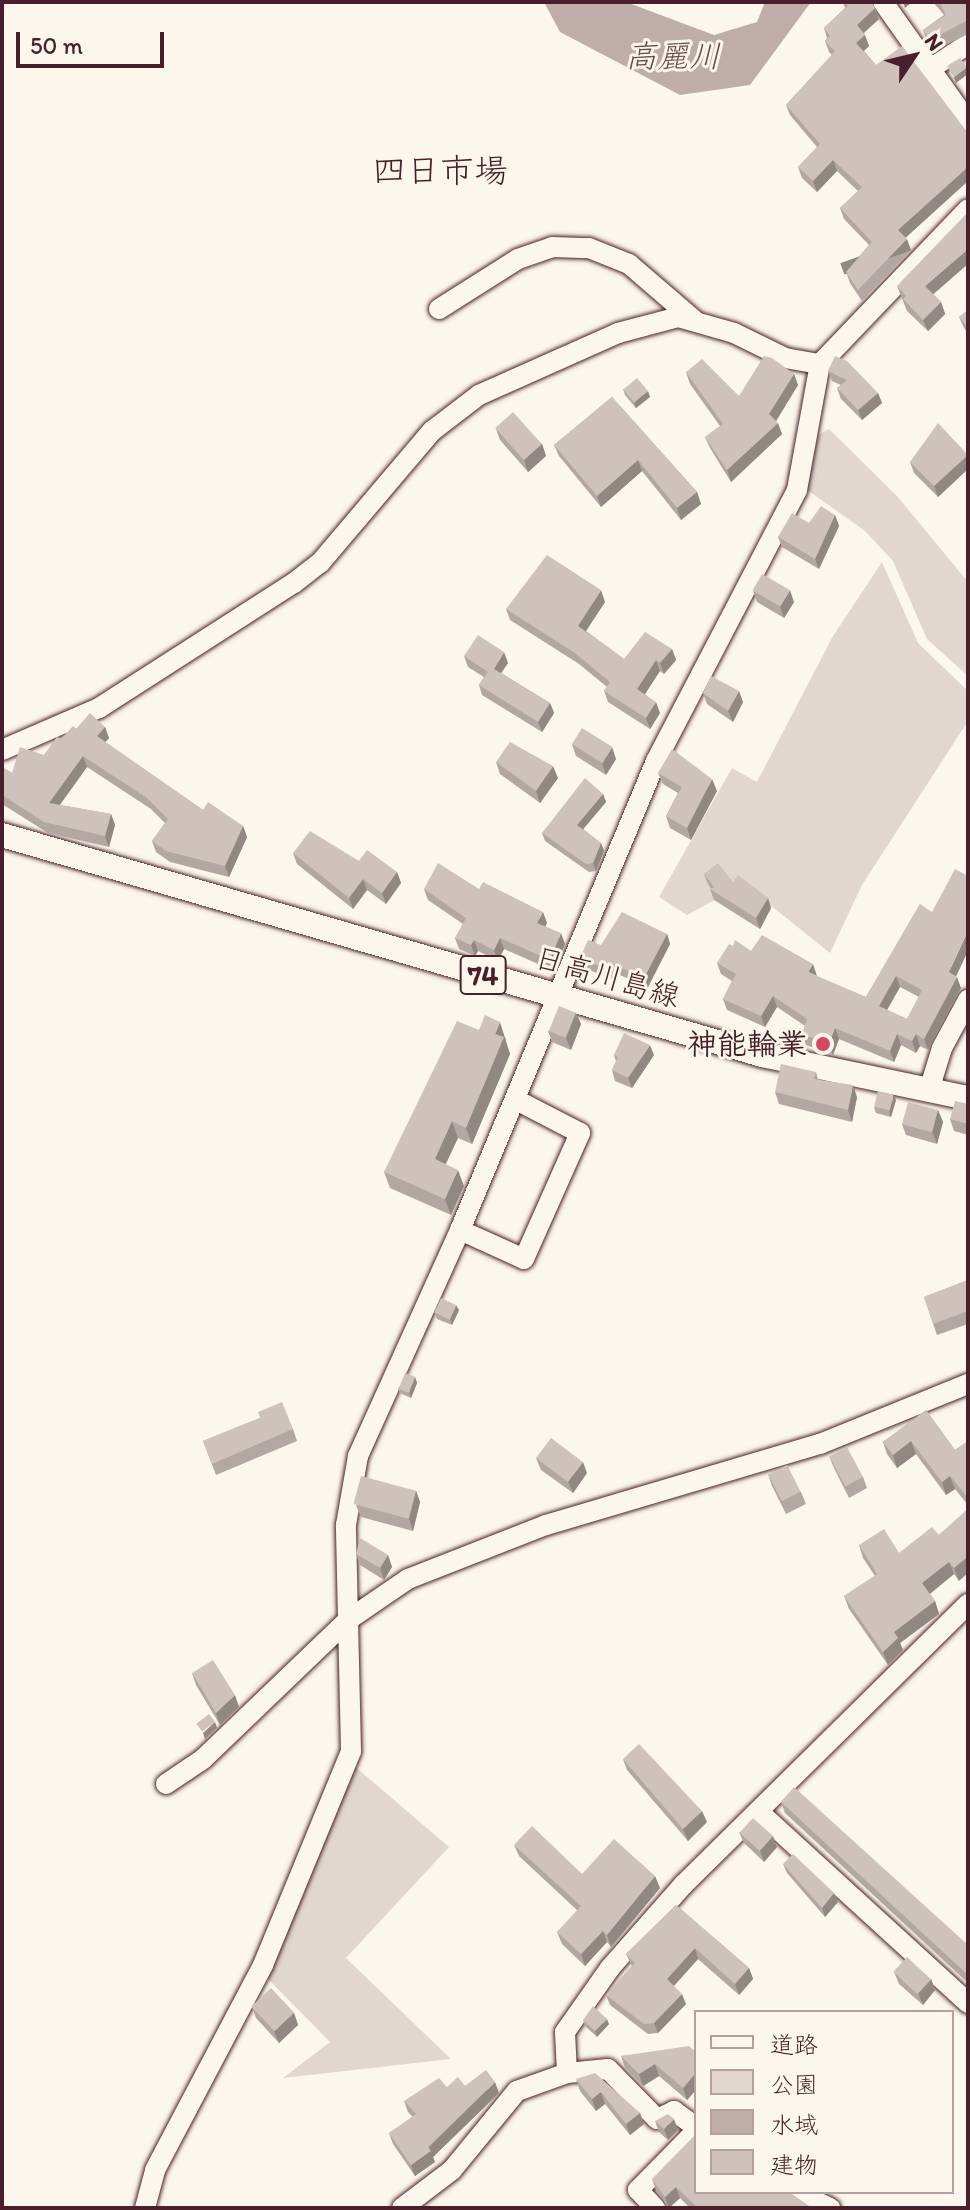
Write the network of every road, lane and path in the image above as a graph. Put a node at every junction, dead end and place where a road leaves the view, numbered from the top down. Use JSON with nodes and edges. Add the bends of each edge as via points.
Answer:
{"nodes":[{"id":1,"x":883,"y":2,"type":"edge"},
{"id":2,"x":968,"y":44,"type":"edge"},
{"id":3,"x":930,"y":69,"type":"junction"},
{"id":4,"x":968,"y":122,"type":"edge"},
{"id":5,"x":968,"y":209,"type":"edge"},
{"id":6,"x":439,"y":309,"type":"dead end"},
{"id":7,"x":697,"y":323,"type":"junction"},
{"id":8,"x":820,"y":364,"type":"junction"},
{"id":9,"x":2,"y":750,"type":"edge"},
{"id":10,"x":2,"y":835,"type":"edge"},
{"id":11,"x":560,"y":997,"type":"junction"},
{"id":12,"x":968,"y":1000,"type":"edge"},
{"id":13,"x":929,"y":1090,"type":"junction"},
{"id":14,"x":968,"y":1098,"type":"edge"},
{"id":15,"x":516,"y":1100,"type":"junction"},
{"id":16,"x":460,"y":1230,"type":"junction"},
{"id":17,"x":968,"y":1384,"type":"edge"},
{"id":18,"x":968,"y":1604,"type":"edge"},
{"id":19,"x":348,"y":1620,"type":"junction"},
{"id":20,"x":166,"y":1784,"type":"dead end"},
{"id":21,"x":760,"y":1813,"type":"junction"},
{"id":22,"x":968,"y":2003,"type":"edge"},
{"id":23,"x":567,"y":2073,"type":"junction"},
{"id":24,"x":694,"y":2127,"type":"edge"},
{"id":25,"x":694,"y":2131,"type":"edge"},
{"id":26,"x":801,"y":2194,"type":"edge"},
{"id":27,"x":145,"y":2208,"type":"edge"},
{"id":28,"x":402,"y":2208,"type":"edge"},
{"id":29,"x":655,"y":2208,"type":"edge"},
{"id":30,"x":830,"y":2208,"type":"edge"}],
"edges":[{"from":1,"to":3,"type":"street"},
{"from":2,"to":3,"type":"street"},
{"from":3,"to":4,"type":"street"},
{"from":5,"to":8,"type":"street"},
{"from":6,"to":7,"type":"street","via":[[518,259],[552,247],[589,248],[629,264]]},
{"from":7,"to":8,"type":"street","via":[[734,333],[785,358]]},
{"from":7,"to":9,"type":"street","via":[[678,317],[618,333],[479,395],[432,431],[320,563],[294,583],[99,708]]},
{"from":8,"to":11,"type":"street","via":[[797,490],[656,761]]},
{"from":10,"to":11,"type":"main road","name":"日高川島線","number":"74"},
{"from":11,"to":13,"type":"main road","name":"日高川島線","number":"74","via":[[762,1055]]},
{"from":11,"to":15,"type":"street"},
{"from":12,"to":13,"type":"street","via":[[942,1048]]},
{"from":13,"to":14,"type":"main road","name":"日高川島線","number":"74"},
{"from":15,"to":16,"type":"street"},
{"from":15,"to":16,"type":"street","via":[[580,1133],[524,1259]]},
{"from":16,"to":19,"type":"street","via":[[358,1456],[348,1491]]},
{"from":17,"to":19,"type":"street","via":[[820,1444],[516,1537],[408,1579]]},
{"from":18,"to":21,"type":"street"},
{"from":19,"to":20,"type":"street","via":[[231,1733]]},
{"from":19,"to":27,"type":"street","via":[[351,1751],[263,1965],[155,2170]]},
{"from":21,"to":22,"type":"street"},
{"from":21,"to":23,"type":"street","via":[[684,1884],[577,2012],[562,2040]]},
{"from":23,"to":24,"type":"street","via":[[608,2069],[657,2119],[674,2111]]},
{"from":23,"to":28,"type":"street","via":[[517,2091],[452,2170]]},
{"from":25,"to":29,"type":"street","via":[[638,2190]]},
{"from":26,"to":30,"type":"street"}]}
